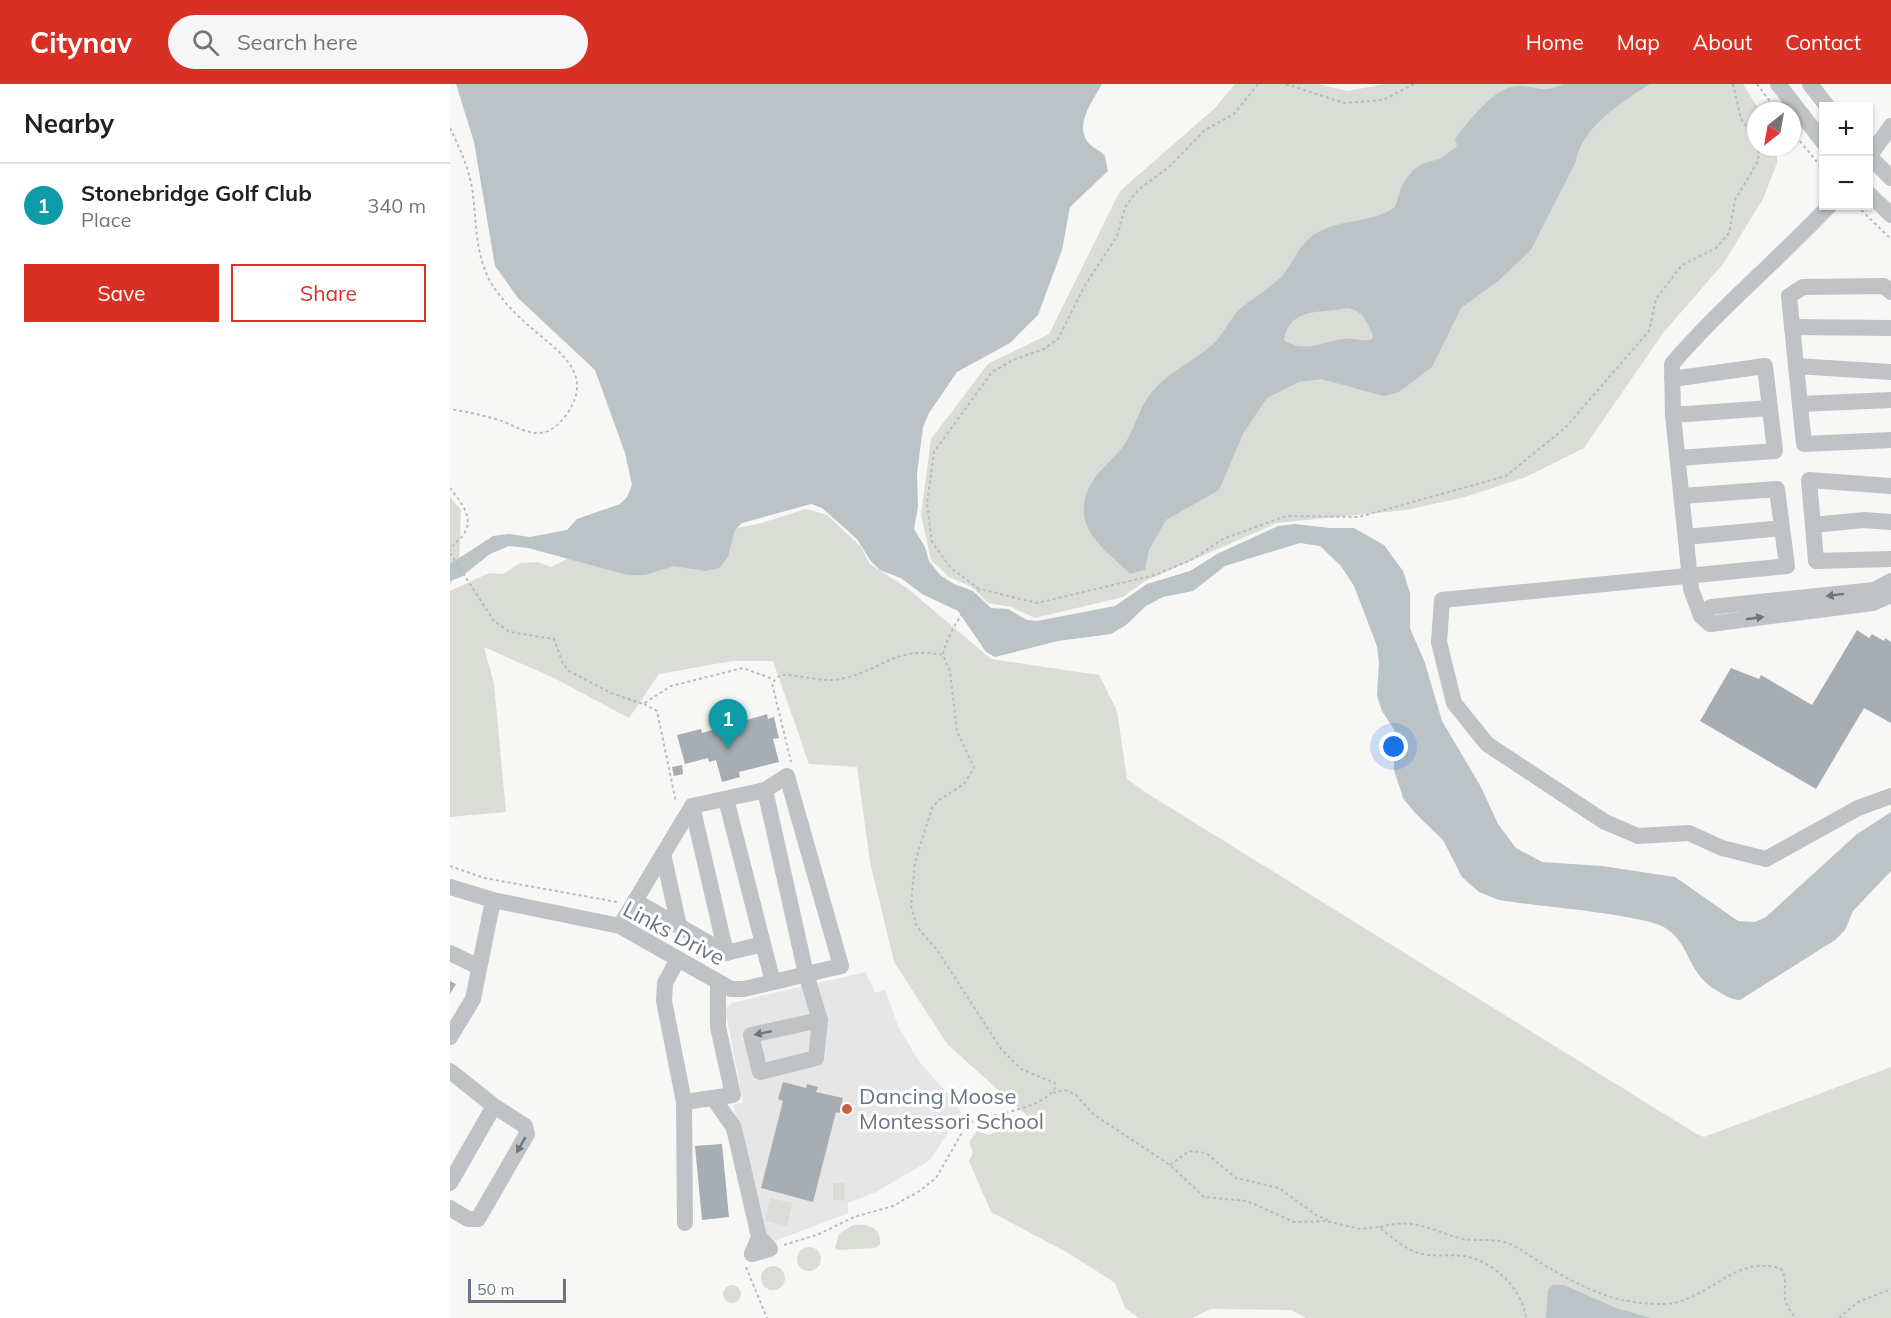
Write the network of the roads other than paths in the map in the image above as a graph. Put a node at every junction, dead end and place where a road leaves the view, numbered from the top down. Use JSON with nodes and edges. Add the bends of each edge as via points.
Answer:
{"nodes":[{"id":1,"x":1778,"y":84,"type":"edge"},
{"id":2,"x":1810,"y":84,"type":"edge"},
{"id":3,"x":1824,"y":102,"type":"edge"},
{"id":4,"x":1891,"y":126,"type":"edge"},
{"id":5,"x":1819,"y":137,"type":"edge"},
{"id":6,"x":1870,"y":156,"type":"edge"},
{"id":7,"x":1873,"y":161,"type":"edge"},
{"id":8,"x":1891,"y":178,"type":"edge"},
{"id":9,"x":1873,"y":197,"type":"edge"},
{"id":10,"x":1825,"y":210,"type":"edge"},
{"id":11,"x":1891,"y":215,"type":"edge"},
{"id":12,"x":1891,"y":292,"type":"edge"},
{"id":13,"x":1792,"y":327,"type":"junction"},
{"id":14,"x":1891,"y":328,"type":"edge"},
{"id":15,"x":1796,"y":366,"type":"junction"},
{"id":16,"x":1891,"y":372,"type":"edge"},
{"id":17,"x":1672,"y":379,"type":"junction"},
{"id":18,"x":1891,"y":400,"type":"edge"},
{"id":19,"x":1800,"y":404,"type":"junction"},
{"id":20,"x":1770,"y":408,"type":"junction"},
{"id":21,"x":1673,"y":415,"type":"junction"},
{"id":22,"x":1891,"y":440,"type":"edge"},
{"id":23,"x":1678,"y":458,"type":"junction"},
{"id":24,"x":1891,"y":486,"type":"edge"},
{"id":25,"x":1682,"y":496,"type":"junction"},
{"id":26,"x":1891,"y":522,"type":"edge"},
{"id":27,"x":1813,"y":525,"type":"junction"},
{"id":28,"x":1782,"y":528,"type":"junction"},
{"id":29,"x":1686,"y":537,"type":"junction"},
{"id":30,"x":1891,"y":560,"type":"edge"},
{"id":31,"x":1689,"y":574,"type":"junction"},
{"id":32,"x":1890,"y":588,"type":"edge"},
{"id":33,"x":765,"y":790,"type":"junction"},
{"id":34,"x":1891,"y":796,"type":"edge"},
{"id":35,"x":726,"y":799,"type":"junction"},
{"id":36,"x":684,"y":805,"type":"junction"},
{"id":37,"x":663,"y":854,"type":"junction"},
{"id":38,"x":450,"y":887,"type":"edge"},
{"id":39,"x":493,"y":900,"type":"junction"},
{"id":40,"x":635,"y":901,"type":"junction"},
{"id":41,"x":620,"y":926,"type":"junction"},
{"id":42,"x":680,"y":926,"type":"junction"},
{"id":43,"x":763,"y":944,"type":"junction"},
{"id":44,"x":450,"y":953,"type":"edge"},
{"id":45,"x":726,"y":953,"type":"junction"},
{"id":46,"x":678,"y":959,"type":"junction"},
{"id":47,"x":479,"y":967,"type":"junction"},
{"id":48,"x":806,"y":974,"type":"junction"},
{"id":49,"x":773,"y":982,"type":"junction"},
{"id":50,"x":718,"y":983,"type":"junction"},
{"id":51,"x":820,"y":1020,"type":"dead end"},
{"id":52,"x":450,"y":1037,"type":"edge"},
{"id":53,"x":450,"y":1071,"type":"edge"},
{"id":54,"x":712,"y":1098,"type":"junction"},
{"id":55,"x":684,"y":1102,"type":"junction"},
{"id":56,"x":494,"y":1106,"type":"junction"},
{"id":57,"x":450,"y":1183,"type":"edge"},
{"id":58,"x":450,"y":1208,"type":"edge"},
{"id":59,"x":685,"y":1223,"type":"dead end"},
{"id":60,"x":752,"y":1254,"type":"road end"}],
"edges":[{"from":1,"to":5,"type":"street"},
{"from":2,"to":3,"type":"street"},
{"from":4,"to":6,"type":"street"},
{"from":7,"to":8,"type":"street"},
{"from":9,"to":11,"type":"street"},
{"from":10,"to":17,"type":"street","via":[[1713,317],[1672,364]]},
{"from":12,"to":13,"type":"street","via":[[1884,286],[1803,287],[1789,296]]},
{"from":13,"to":14,"type":"street"},
{"from":13,"to":15,"type":"street"},
{"from":15,"to":16,"type":"street"},
{"from":15,"to":19,"type":"street"},
{"from":17,"to":20,"type":"street","via":[[1765,366]]},
{"from":17,"to":21,"type":"street"},
{"from":18,"to":19,"type":"street"},
{"from":19,"to":22,"type":"street","via":[[1804,444]]},
{"from":20,"to":21,"type":"street"},
{"from":20,"to":23,"type":"street","via":[[1775,451]]},
{"from":21,"to":23,"type":"street"},
{"from":23,"to":25,"type":"street"},
{"from":24,"to":27,"type":"street","via":[[1809,480]]},
{"from":25,"to":28,"type":"street","via":[[1777,489]]},
{"from":25,"to":29,"type":"street"},
{"from":26,"to":27,"type":"street","via":[[1854,520]]},
{"from":27,"to":30,"type":"street","via":[[1816,561]]},
{"from":28,"to":29,"type":"street"},
{"from":28,"to":31,"type":"street","via":[[1786,566]]},
{"from":29,"to":31,"type":"street"},
{"from":31,"to":32,"type":"street","via":[[1701,616],[1711,607]]},
{"from":31,"to":34,"type":"street","via":[[1442,600],[1439,642],[1454,703],[1487,744],[1605,822],[1638,836],[1689,833],[1722,848],[1766,859],[1858,808]]},
{"from":33,"to":35,"type":"street"},
{"from":33,"to":48,"type":"street"},
{"from":33,"to":48,"type":"street","name":"Links Drive","via":[[787,776],[841,966]]},
{"from":35,"to":36,"type":"street"},
{"from":35,"to":43,"type":"street"},
{"from":36,"to":37,"type":"street"},
{"from":36,"to":45,"type":"street"},
{"from":37,"to":40,"type":"street"},
{"from":37,"to":42,"type":"street"},
{"from":38,"to":39,"type":"street","name":"Links Drive"},
{"from":39,"to":41,"type":"street","name":"Links Drive"},
{"from":39,"to":47,"type":"street"},
{"from":40,"to":41,"type":"street"},
{"from":40,"to":42,"type":"street"},
{"from":41,"to":46,"type":"street","name":"Links Drive"},
{"from":42,"to":45,"type":"street"},
{"from":43,"to":45,"type":"street"},
{"from":43,"to":49,"type":"street"},
{"from":44,"to":47,"type":"street"},
{"from":46,"to":50,"type":"street","name":"Links Drive"},
{"from":46,"to":55,"type":"street","via":[[665,983],[664,1001]]},
{"from":47,"to":52,"type":"street","via":[[473,999]]},
{"from":48,"to":49,"type":"street","name":"Links Drive"},
{"from":48,"to":51,"type":"street"},
{"from":49,"to":50,"type":"street","name":"Links Drive","via":[[738,989]]},
{"from":50,"to":54,"type":"street","via":[[718,1027],[733,1095]]},
{"from":53,"to":56,"type":"street"},
{"from":54,"to":55,"type":"street"},
{"from":54,"to":60,"type":"street","via":[[733,1126],[764,1243]]},
{"from":55,"to":59,"type":"street"},
{"from":56,"to":57,"type":"street"},
{"from":56,"to":58,"type":"street","one_way":true,"via":[[525,1126],[527,1134],[478,1219],[468,1219]]}]}
